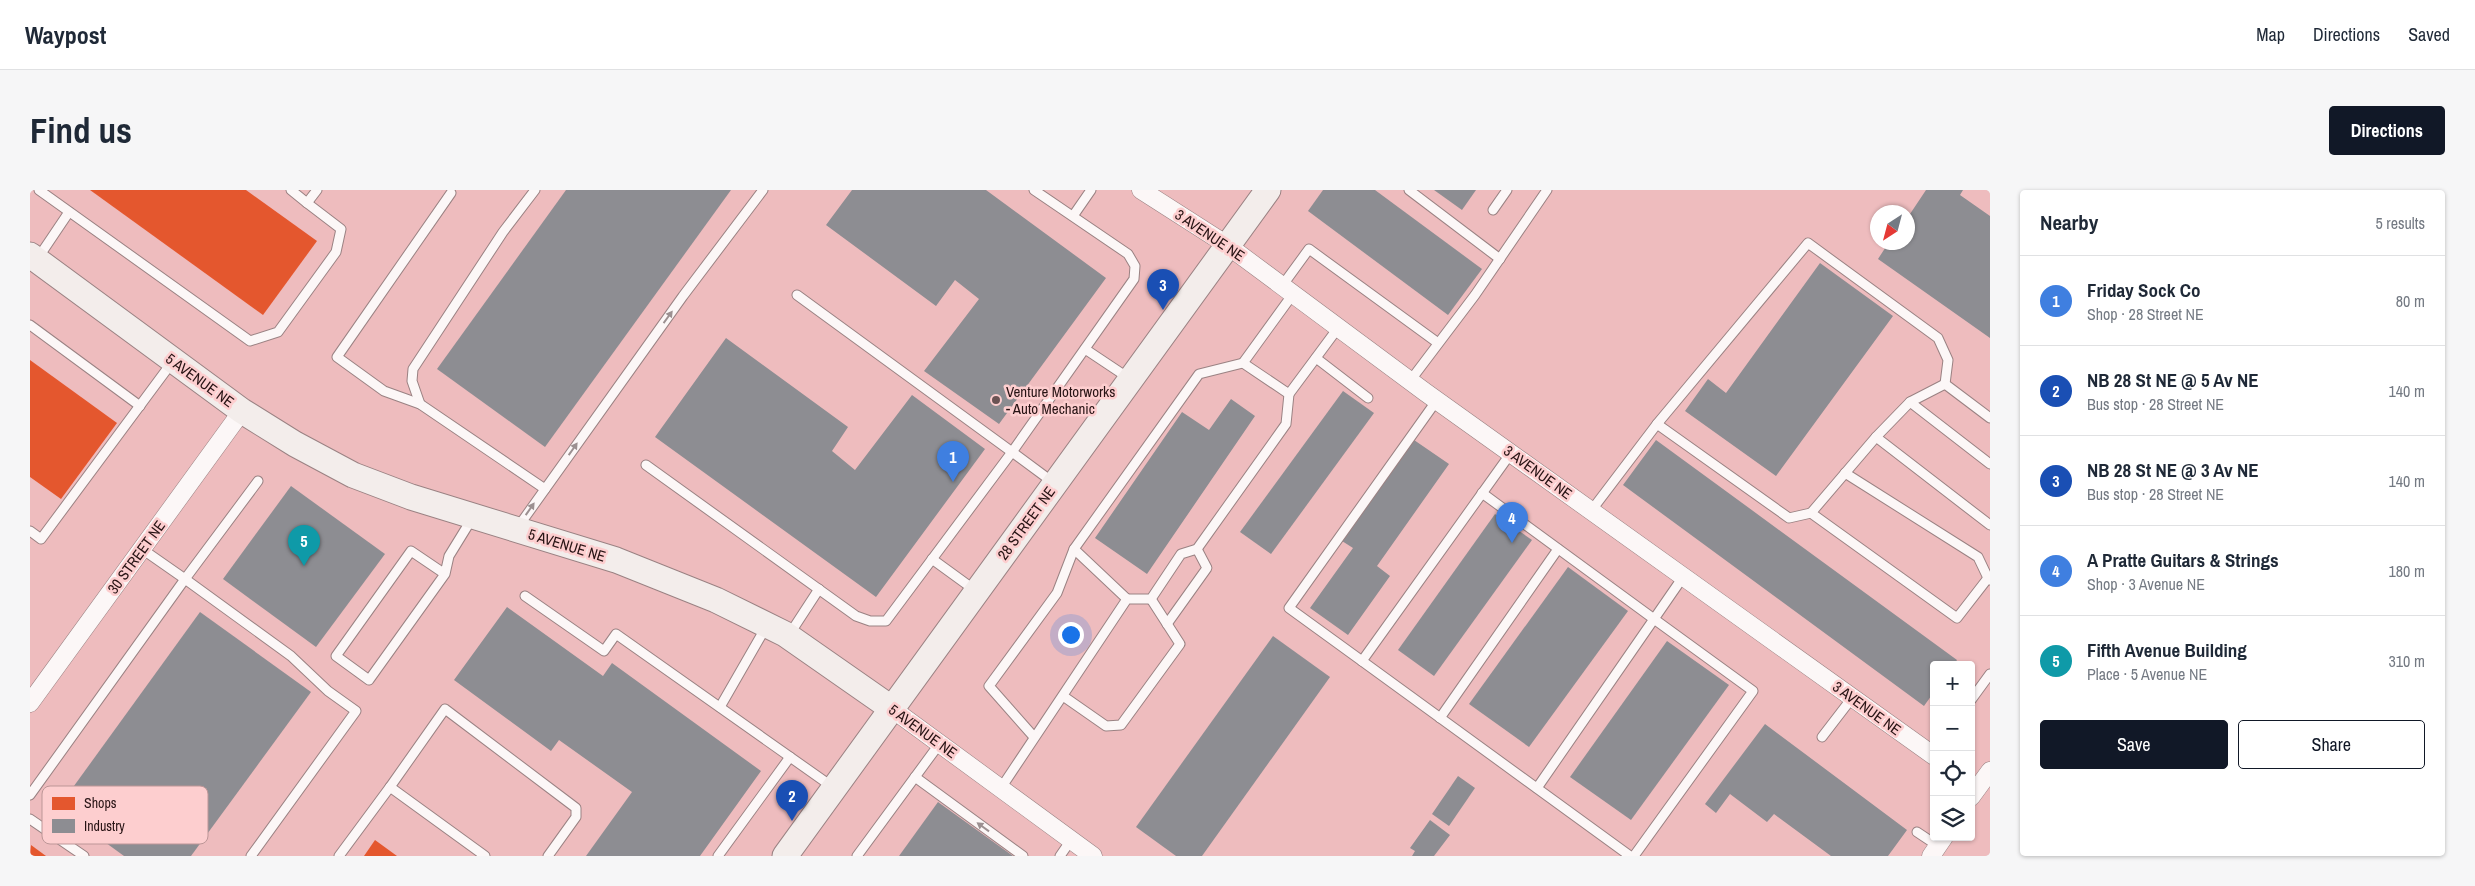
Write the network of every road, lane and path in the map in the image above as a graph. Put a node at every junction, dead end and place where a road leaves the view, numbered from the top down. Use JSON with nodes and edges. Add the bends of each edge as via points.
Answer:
{"nodes":[{"id":1,"x":39,"y":190,"type":"edge"},
{"id":2,"x":291,"y":190,"type":"edge"},
{"id":3,"x":317,"y":190,"type":"edge"},
{"id":4,"x":535,"y":190,"type":"edge"},
{"id":5,"x":763,"y":190,"type":"edge"},
{"id":6,"x":1034,"y":190,"type":"edge"},
{"id":7,"x":1090,"y":190,"type":"edge"},
{"id":8,"x":1141,"y":190,"type":"edge"},
{"id":9,"x":1268,"y":190,"type":"edge"},
{"id":10,"x":1410,"y":190,"type":"edge"},
{"id":11,"x":1507,"y":190,"type":"edge"},
{"id":12,"x":1548,"y":190,"type":"edge"},
{"id":13,"x":451,"y":193,"type":"dead end"},
{"id":14,"x":307,"y":203,"type":"junction"},
{"id":15,"x":1493,"y":210,"type":"dead end"},
{"id":16,"x":69,"y":212,"type":"junction"},
{"id":17,"x":1073,"y":216,"type":"junction"},
{"id":18,"x":1227,"y":245,"type":"junction"},
{"id":19,"x":33,"y":258,"type":"edge"},
{"id":20,"x":1500,"y":258,"type":"junction"},
{"id":21,"x":1288,"y":290,"type":"junction"},
{"id":22,"x":797,"y":295,"type":"dead end"},
{"id":23,"x":30,"y":325,"type":"edge"},
{"id":24,"x":1338,"y":328,"type":"junction"},
{"id":25,"x":1438,"y":343,"type":"junction"},
{"id":26,"x":1085,"y":349,"type":"junction"},
{"id":27,"x":1316,"y":358,"type":"junction"},
{"id":28,"x":174,"y":360,"type":"junction"},
{"id":29,"x":1243,"y":363,"type":"junction"},
{"id":30,"x":1130,"y":379,"type":"junction"},
{"id":31,"x":1410,"y":381,"type":"junction"},
{"id":32,"x":1945,"y":384,"type":"junction"},
{"id":33,"x":1288,"y":394,"type":"junction"},
{"id":34,"x":1368,"y":398,"type":"dead end"},
{"id":35,"x":1437,"y":400,"type":"junction"},
{"id":36,"x":1910,"y":402,"type":"junction"},
{"id":37,"x":420,"y":404,"type":"junction"},
{"id":38,"x":140,"y":406,"type":"junction"},
{"id":39,"x":242,"y":411,"type":"junction"},
{"id":40,"x":1990,"y":418,"type":"edge"},
{"id":41,"x":1657,"y":424,"type":"junction"},
{"id":42,"x":1876,"y":437,"type":"junction"},
{"id":43,"x":1012,"y":452,"type":"junction"},
{"id":44,"x":1511,"y":453,"type":"junction"},
{"id":45,"x":1990,"y":464,"type":"edge"},
{"id":46,"x":646,"y":465,"type":"dead end"},
{"id":47,"x":1846,"y":473,"type":"junction"},
{"id":48,"x":258,"y":481,"type":"dead end"},
{"id":49,"x":1054,"y":484,"type":"junction"},
{"id":50,"x":545,"y":489,"type":"junction"},
{"id":51,"x":1482,"y":493,"type":"junction"},
{"id":52,"x":1591,"y":510,"type":"junction"},
{"id":53,"x":1811,"y":513,"type":"junction"},
{"id":54,"x":473,"y":517,"type":"junction"},
{"id":55,"x":1990,"y":525,"type":"edge"},
{"id":56,"x":516,"y":530,"type":"junction"},
{"id":57,"x":30,"y":531,"type":"edge"},
{"id":58,"x":142,"y":548,"type":"junction"},
{"id":59,"x":1197,"y":548,"type":"junction"},
{"id":60,"x":1074,"y":549,"type":"junction"},
{"id":61,"x":1558,"y":549,"type":"junction"},
{"id":62,"x":932,"y":559,"type":"junction"},
{"id":63,"x":445,"y":574,"type":"junction"},
{"id":64,"x":1683,"y":577,"type":"junction"},
{"id":65,"x":186,"y":579,"type":"junction"},
{"id":66,"x":1989,"y":579,"type":"edge"},
{"id":67,"x":819,"y":589,"type":"junction"},
{"id":68,"x":976,"y":591,"type":"junction"},
{"id":69,"x":525,"y":596,"type":"dead end"},
{"id":70,"x":1127,"y":599,"type":"junction"},
{"id":71,"x":1151,"y":599,"type":"junction"},
{"id":72,"x":1654,"y":619,"type":"junction"},
{"id":73,"x":1167,"y":624,"type":"junction"},
{"id":74,"x":778,"y":631,"type":"junction"},
{"id":75,"x":1362,"y":661,"type":"junction"},
{"id":76,"x":1990,"y":674,"type":"edge"},
{"id":77,"x":1975,"y":695,"type":"edge"},
{"id":78,"x":1062,"y":696,"type":"junction"},
{"id":79,"x":1852,"y":698,"type":"junction"},
{"id":80,"x":30,"y":703,"type":"edge"},
{"id":81,"x":720,"y":707,"type":"junction"},
{"id":82,"x":892,"y":708,"type":"junction"},
{"id":83,"x":1440,"y":718,"type":"junction"},
{"id":84,"x":1034,"y":737,"type":"junction"},
{"id":85,"x":1822,"y":737,"type":"dead end"},
{"id":86,"x":940,"y":743,"type":"junction"},
{"id":87,"x":1930,"y":753,"type":"edge"},
{"id":88,"x":790,"y":757,"type":"junction"},
{"id":89,"x":1990,"y":771,"type":"edge"},
{"id":90,"x":915,"y":777,"type":"junction"},
{"id":91,"x":390,"y":787,"type":"junction"},
{"id":92,"x":834,"y":788,"type":"junction"},
{"id":93,"x":1001,"y":788,"type":"junction"},
{"id":94,"x":1536,"y":788,"type":"junction"},
{"id":95,"x":1975,"y":788,"type":"edge"},
{"id":96,"x":30,"y":795,"type":"edge"},
{"id":97,"x":30,"y":819,"type":"edge"},
{"id":98,"x":42,"y":827,"type":"edge"},
{"id":99,"x":1917,"y":832,"type":"dead end"},
{"id":100,"x":1071,"y":840,"type":"junction"},
{"id":101,"x":66,"y":844,"type":"edge"},
{"id":102,"x":1937,"y":846,"type":"edge"},
{"id":103,"x":84,"y":856,"type":"edge"},
{"id":104,"x":250,"y":856,"type":"edge"},
{"id":105,"x":339,"y":856,"type":"edge"},
{"id":106,"x":484,"y":856,"type":"edge"},
{"id":107,"x":548,"y":856,"type":"edge"},
{"id":108,"x":718,"y":856,"type":"edge"},
{"id":109,"x":785,"y":856,"type":"edge"},
{"id":110,"x":857,"y":856,"type":"edge"},
{"id":111,"x":1023,"y":856,"type":"edge"},
{"id":112,"x":1060,"y":856,"type":"edge"},
{"id":113,"x":1093,"y":856,"type":"edge"},
{"id":114,"x":1630,"y":856,"type":"edge"},
{"id":115,"x":1634,"y":856,"type":"edge"}],
"edges":[{"from":1,"to":16,"type":"lane"},
{"from":2,"to":14,"type":"lane"},
{"from":3,"to":14,"type":"lane"},
{"from":4,"to":37,"type":"lane","via":[[503,232],[413,369],[412,381]]},
{"from":50,"to":5,"type":"lane","one_way":true},
{"from":6,"to":17,"type":"lane"},
{"from":7,"to":17,"type":"lane"},
{"from":8,"to":18,"type":"street","name":"3 AVENUE NE"},
{"from":9,"to":18,"type":"street","name":"28 STREET NE"},
{"from":10,"to":20,"type":"lane"},
{"from":11,"to":15,"type":"lane"},
{"from":12,"to":20,"type":"lane"},
{"from":13,"to":37,"type":"lane","via":[[336,357],[384,391]]},
{"from":14,"to":16,"type":"lane","via":[[341,229],[336,252],[278,332],[250,342]]},
{"from":16,"to":19,"type":"lane"},
{"from":17,"to":26,"type":"lane","via":[[1128,254],[1135,266],[1134,279]]},
{"from":18,"to":21,"type":"street","name":"3 AVENUE NE"},
{"from":18,"to":30,"type":"street","name":"28 STREET NE"},
{"from":19,"to":28,"type":"street","name":"5 AVENUE NE"},
{"from":20,"to":25,"type":"lane"},
{"from":21,"to":24,"type":"street","name":"3 AVENUE NE"},
{"from":21,"to":25,"type":"lane","via":[[1309,249]]},
{"from":21,"to":29,"type":"lane"},
{"from":22,"to":43,"type":"lane"},
{"from":23,"to":38,"type":"lane"},
{"from":24,"to":27,"type":"lane"},
{"from":24,"to":31,"type":"street","name":"3 AVENUE NE"},
{"from":25,"to":31,"type":"lane"},
{"from":26,"to":30,"type":"lane"},
{"from":26,"to":43,"type":"lane"},
{"from":27,"to":33,"type":"lane"},
{"from":27,"to":34,"type":"lane"},
{"from":28,"to":38,"type":"lane"},
{"from":28,"to":39,"type":"street","name":"5 AVENUE NE"},
{"from":29,"to":33,"type":"lane"},
{"from":29,"to":60,"type":"lane","via":[[1199,374]]},
{"from":30,"to":49,"type":"street","name":"28 STREET NE"},
{"from":31,"to":35,"type":"street","name":"3 AVENUE NE"},
{"from":32,"to":36,"type":"lane"},
{"from":32,"to":40,"type":"lane"},
{"from":32,"to":41,"type":"lane","via":[[1948,360],[1938,338],[1808,243]]},
{"from":33,"to":59,"type":"lane","via":[[1286,424]]},
{"from":35,"to":44,"type":"street","name":"3 AVENUE NE"},
{"from":35,"to":75,"type":"lane","via":[[1289,608]]},
{"from":36,"to":42,"type":"lane"},
{"from":36,"to":45,"type":"lane"},
{"from":37,"to":50,"type":"lane"},
{"from":38,"to":57,"type":"lane","via":[[41,539]]},
{"from":39,"to":54,"type":"street","name":"5 AVENUE NE","via":[[353,475]]},
{"from":39,"to":58,"type":"street","name":"30 STREET NE"},
{"from":41,"to":52,"type":"lane"},
{"from":41,"to":53,"type":"lane","via":[[1789,518]]},
{"from":42,"to":47,"type":"lane"},
{"from":42,"to":55,"type":"lane"},
{"from":43,"to":49,"type":"lane"},
{"from":43,"to":62,"type":"lane"},
{"from":44,"to":51,"type":"lane"},
{"from":44,"to":52,"type":"street","name":"3 AVENUE NE"},
{"from":46,"to":67,"type":"lane"},
{"from":47,"to":53,"type":"lane"},
{"from":47,"to":66,"type":"lane","via":[[1978,557]]},
{"from":48,"to":65,"type":"lane"},
{"from":49,"to":68,"type":"street","name":"28 STREET NE"},
{"from":56,"to":50,"type":"lane","one_way":true},
{"from":51,"to":61,"type":"lane"},
{"from":51,"to":75,"type":"lane"},
{"from":52,"to":64,"type":"street","name":"3 AVENUE NE"},
{"from":53,"to":66,"type":"lane","via":[[1957,618]]},
{"from":54,"to":56,"type":"street","name":"5 AVENUE NE"},
{"from":54,"to":63,"type":"lane","via":[[448,556]]},
{"from":56,"to":74,"type":"street","name":"5 AVENUE NE","via":[[616,560],[716,600]]},
{"from":58,"to":65,"type":"lane"},
{"from":58,"to":80,"type":"street","name":"30 STREET NE"},
{"from":59,"to":71,"type":"lane","via":[[1181,554]]},
{"from":59,"to":73,"type":"lane","via":[[1207,568]]},
{"from":60,"to":70,"type":"lane"},
{"from":60,"to":84,"type":"lane","via":[[1056,593],[988,686]]},
{"from":61,"to":72,"type":"lane"},
{"from":61,"to":83,"type":"lane"},
{"from":62,"to":67,"type":"lane","via":[[886,620],[870,621],[856,616]]},
{"from":62,"to":68,"type":"lane"},
{"from":63,"to":63,"type":"lane","via":[[369,680],[336,656],[411,551]]},
{"from":64,"to":72,"type":"lane"},
{"from":64,"to":79,"type":"street","name":"3 AVENUE NE"},
{"from":65,"to":96,"type":"lane"},
{"from":65,"to":104,"type":"lane","via":[[290,656],[328,691],[356,711]]},
{"from":67,"to":74,"type":"lane"},
{"from":68,"to":82,"type":"street","name":"28 STREET NE"},
{"from":69,"to":81,"type":"lane","via":[[604,652],[616,634]]},
{"from":70,"to":71,"type":"lane"},
{"from":70,"to":78,"type":"lane"},
{"from":71,"to":73,"type":"lane"},
{"from":72,"to":94,"type":"lane"},
{"from":72,"to":115,"type":"lane","via":[[1753,691]]},
{"from":73,"to":78,"type":"lane","via":[[1180,644],[1121,725],[1106,726]]},
{"from":74,"to":81,"type":"lane"},
{"from":74,"to":82,"type":"street","name":"5 AVENUE NE"},
{"from":75,"to":83,"type":"lane"},
{"from":76,"to":77,"type":"lane"},
{"from":78,"to":84,"type":"lane"},
{"from":79,"to":85,"type":"lane"},
{"from":79,"to":87,"type":"street","name":"3 AVENUE NE"},
{"from":81,"to":88,"type":"lane"},
{"from":82,"to":86,"type":"street","name":"5 AVENUE NE"},
{"from":82,"to":92,"type":"street","name":"28 STREET NE"},
{"from":83,"to":94,"type":"lane"},
{"from":84,"to":93,"type":"lane"},
{"from":86,"to":90,"type":"lane"},
{"from":86,"to":93,"type":"street","name":"5 AVENUE NE"},
{"from":88,"to":92,"type":"lane"},
{"from":88,"to":108,"type":"lane"},
{"from":89,"to":95,"type":"street"},
{"from":90,"to":110,"type":"lane"},
{"from":111,"to":90,"type":"lane","one_way":true},
{"from":91,"to":105,"type":"lane"},
{"from":91,"to":106,"type":"lane"},
{"from":91,"to":107,"type":"lane","via":[[445,709],[576,808],[576,817]]},
{"from":92,"to":109,"type":"street","name":"28 STREET NE"},
{"from":93,"to":100,"type":"street","name":"5 AVENUE NE"},
{"from":94,"to":114,"type":"lane"},
{"from":97,"to":98,"type":"lane"},
{"from":99,"to":102,"type":"lane"},
{"from":100,"to":112,"type":"lane"},
{"from":100,"to":113,"type":"street","name":"5 AVENUE NE"},
{"from":101,"to":103,"type":"lane"}]}
